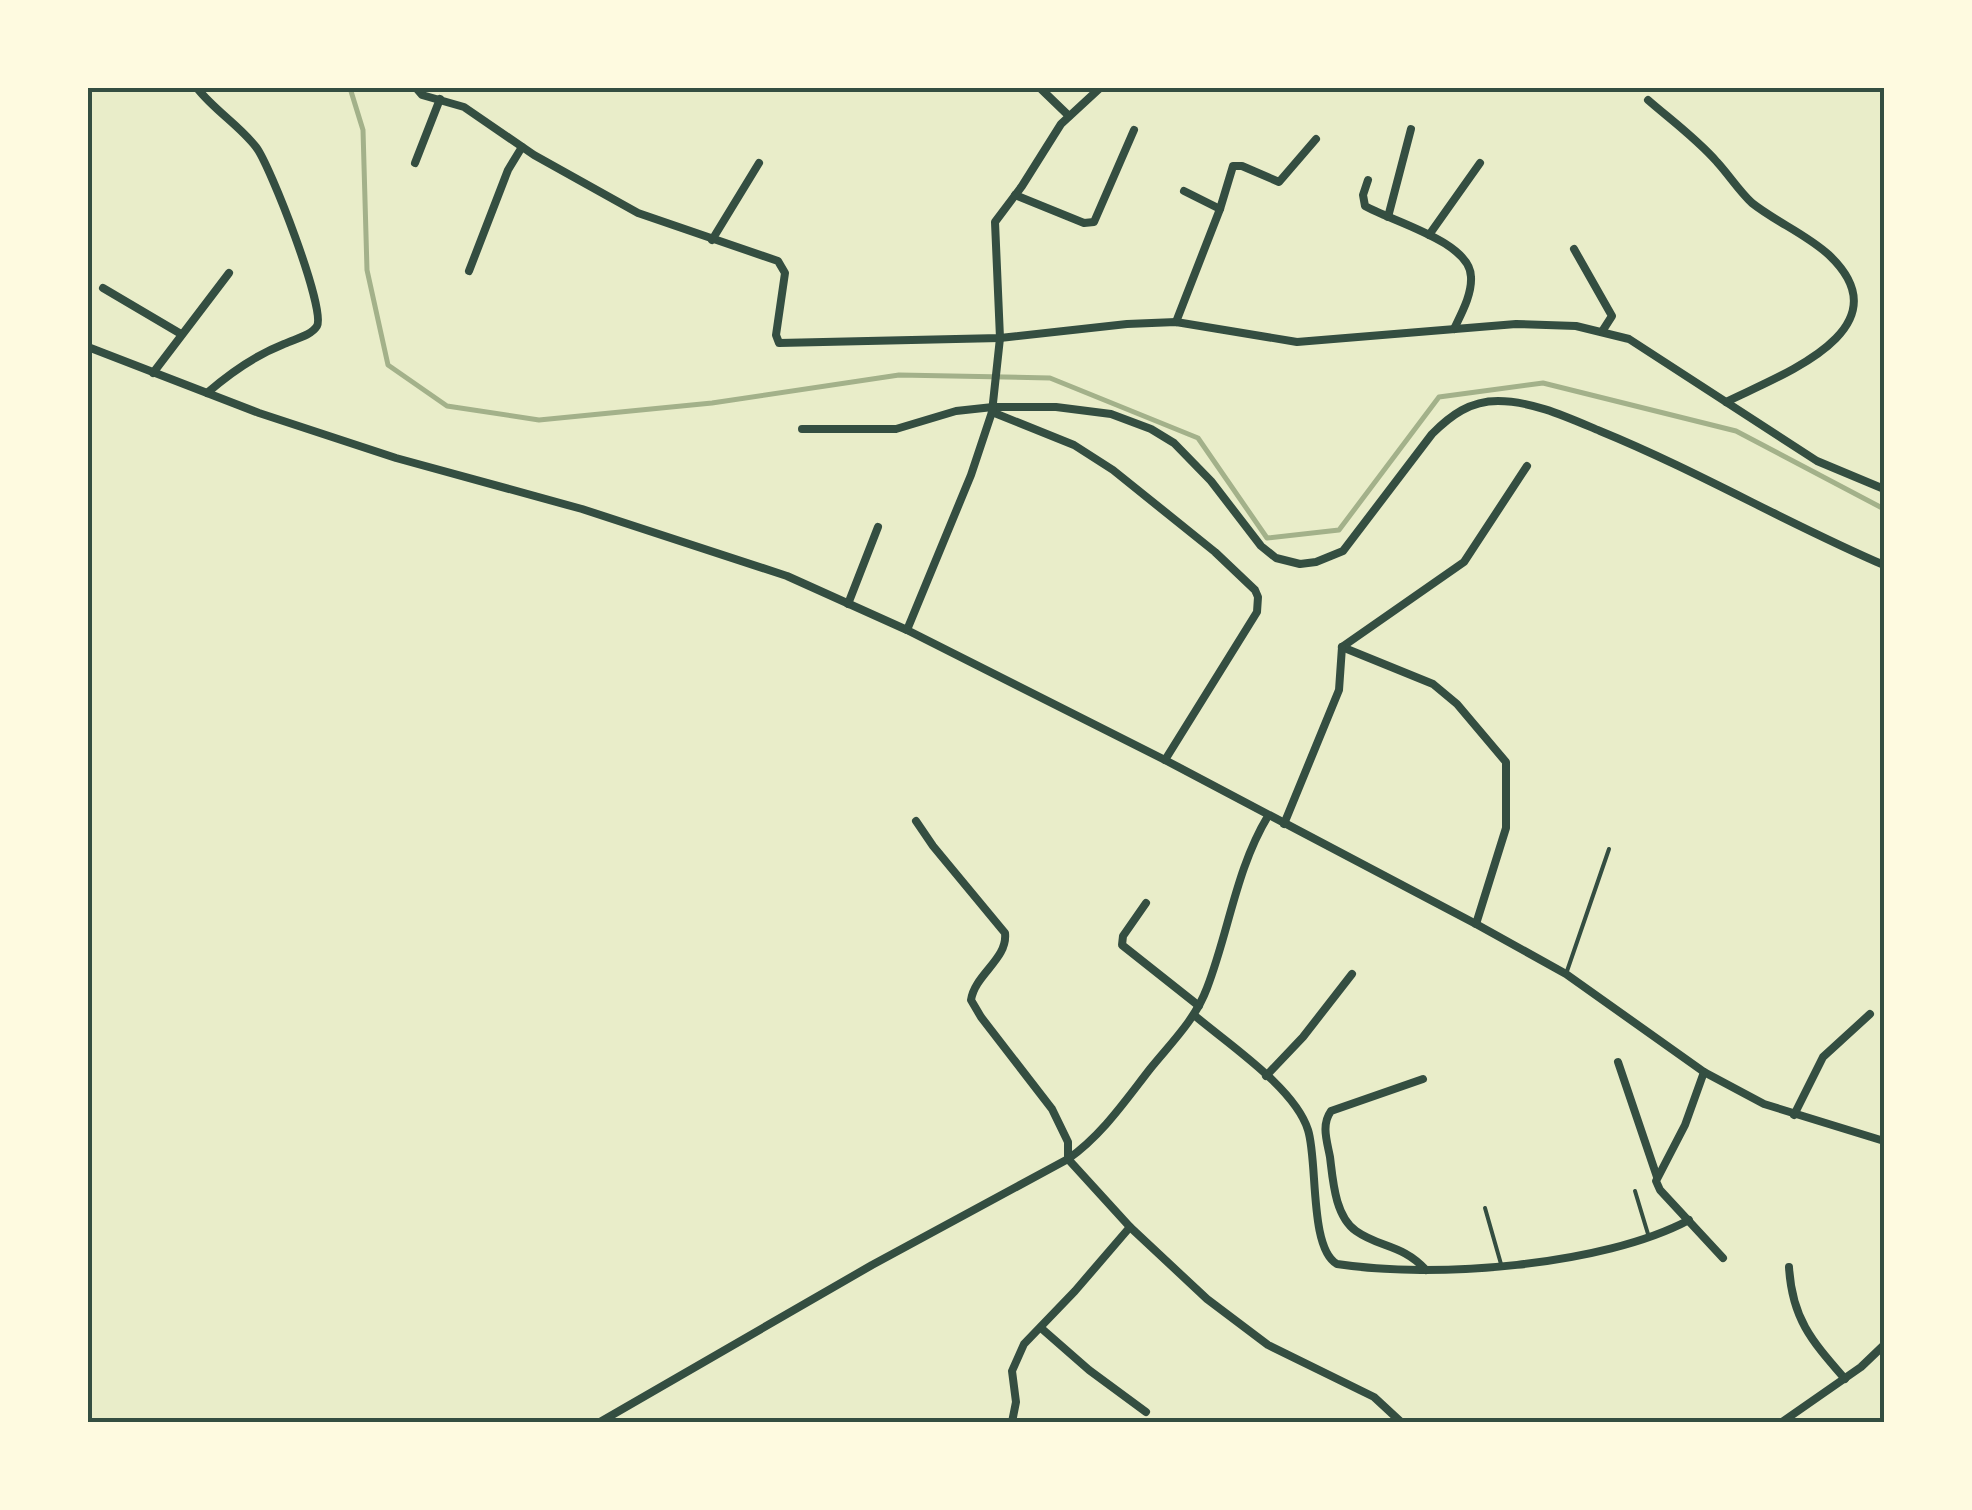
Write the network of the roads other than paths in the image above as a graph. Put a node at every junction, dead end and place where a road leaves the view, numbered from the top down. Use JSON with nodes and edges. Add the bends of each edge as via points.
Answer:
{"nodes":[{"id":1,"x":196,"y":88,"type":"edge"},
{"id":2,"x":416,"y":88,"type":"edge"},
{"id":3,"x":1040,"y":88,"type":"edge"},
{"id":4,"x":1100,"y":88,"type":"edge"},
{"id":5,"x":440,"y":99,"type":"junction"},
{"id":6,"x":1648,"y":100,"type":"dead end"},
{"id":7,"x":1069,"y":116,"type":"junction"},
{"id":8,"x":1411,"y":128,"type":"dead end"},
{"id":9,"x":1134,"y":130,"type":"dead end"},
{"id":10,"x":1316,"y":139,"type":"dead end"},
{"id":11,"x":522,"y":147,"type":"junction"},
{"id":12,"x":1480,"y":163,"type":"dead end"},
{"id":13,"x":415,"y":164,"type":"dead end"},
{"id":14,"x":759,"y":164,"type":"dead end"},
{"id":15,"x":1368,"y":180,"type":"dead end"},
{"id":16,"x":1184,"y":191,"type":"dead end"},
{"id":17,"x":1015,"y":195,"type":"junction"},
{"id":18,"x":1220,"y":210,"type":"junction"},
{"id":19,"x":1388,"y":217,"type":"junction"},
{"id":20,"x":1429,"y":235,"type":"junction"},
{"id":21,"x":712,"y":240,"type":"junction"},
{"id":22,"x":1574,"y":249,"type":"dead end"},
{"id":23,"x":469,"y":271,"type":"dead end"},
{"id":24,"x":228,"y":272,"type":"dead end"},
{"id":25,"x":103,"y":288,"type":"dead end"},
{"id":26,"x":1176,"y":322,"type":"junction"},
{"id":27,"x":1454,"y":329,"type":"junction"},
{"id":28,"x":1603,"y":330,"type":"junction"},
{"id":29,"x":181,"y":334,"type":"junction"},
{"id":30,"x":1000,"y":338,"type":"junction"},
{"id":31,"x":88,"y":347,"type":"edge"},
{"id":32,"x":153,"y":373,"type":"junction"},
{"id":33,"x":207,"y":393,"type":"junction"},
{"id":34,"x":1726,"y":402,"type":"junction"},
{"id":35,"x":992,"y":409,"type":"junction"},
{"id":36,"x":802,"y":430,"type":"dead end"},
{"id":37,"x":1528,"y":466,"type":"dead end"},
{"id":38,"x":1884,"y":489,"type":"edge"},
{"id":39,"x":878,"y":527,"type":"dead end"},
{"id":40,"x":1884,"y":566,"type":"edge"},
{"id":41,"x":848,"y":604,"type":"junction"},
{"id":42,"x":907,"y":630,"type":"junction"},
{"id":43,"x":1342,"y":648,"type":"junction"},
{"id":44,"x":1165,"y":760,"type":"junction"},
{"id":45,"x":1268,"y":816,"type":"junction"},
{"id":46,"x":916,"y":821,"type":"dead end"},
{"id":47,"x":1284,"y":824,"type":"junction"},
{"id":48,"x":1609,"y":849,"type":"dead end"},
{"id":49,"x":1146,"y":903,"type":"dead end"},
{"id":50,"x":1476,"y":924,"type":"junction"},
{"id":51,"x":1352,"y":974,"type":"dead end"},
{"id":52,"x":1566,"y":974,"type":"junction"},
{"id":53,"x":1199,"y":1006,"type":"junction"},
{"id":54,"x":1870,"y":1014,"type":"dead end"},
{"id":55,"x":1194,"y":1015,"type":"junction"},
{"id":56,"x":1618,"y":1062,"type":"dead end"},
{"id":57,"x":1704,"y":1072,"type":"junction"},
{"id":58,"x":1266,"y":1076,"type":"junction"},
{"id":59,"x":1423,"y":1079,"type":"dead end"},
{"id":60,"x":1794,"y":1115,"type":"junction"},
{"id":61,"x":1884,"y":1141,"type":"edge"},
{"id":62,"x":1068,"y":1159,"type":"junction"},
{"id":63,"x":1657,"y":1177,"type":"junction"},
{"id":64,"x":1635,"y":1190,"type":"dead end"},
{"id":65,"x":1485,"y":1208,"type":"dead end"},
{"id":66,"x":1689,"y":1220,"type":"junction"},
{"id":67,"x":1130,"y":1227,"type":"junction"},
{"id":68,"x":1649,"y":1239,"type":"junction"},
{"id":69,"x":1723,"y":1258,"type":"dead end"},
{"id":70,"x":1501,"y":1264,"type":"junction"},
{"id":71,"x":1789,"y":1266,"type":"dead end"},
{"id":72,"x":1426,"y":1270,"type":"junction"},
{"id":73,"x":1041,"y":1328,"type":"junction"},
{"id":74,"x":1884,"y":1345,"type":"edge"},
{"id":75,"x":1844,"y":1379,"type":"junction"},
{"id":76,"x":1146,"y":1412,"type":"dead end"},
{"id":77,"x":600,"y":1422,"type":"edge"},
{"id":78,"x":1012,"y":1422,"type":"edge"},
{"id":79,"x":1402,"y":1422,"type":"edge"},
{"id":80,"x":1782,"y":1422,"type":"edge"}],
"edges":[{"from":1,"to":33,"type":"street","via":[[265,162],[319,317],[308,334],[253,359]]},
{"from":2,"to":5,"type":"street"},
{"from":3,"to":7,"type":"street"},
{"from":4,"to":7,"type":"street"},
{"from":5,"to":11,"type":"street","via":[[464,107]]},
{"from":5,"to":13,"type":"street"},
{"from":6,"to":34,"type":"street","via":[[1754,204],[1824,251],[1851,292],[1850,321],[1830,346]]},
{"from":7,"to":17,"type":"street"},
{"from":8,"to":19,"type":"street"},
{"from":9,"to":17,"type":"street","via":[[1094,222]]},
{"from":10,"to":18,"type":"street","via":[[1279,182],[1233,166]]},
{"from":11,"to":21,"type":"street","via":[[628,208]]},
{"from":11,"to":23,"type":"street"},
{"from":12,"to":20,"type":"street"},
{"from":14,"to":21,"type":"street"},
{"from":15,"to":19,"type":"street","via":[[1363,203]]},
{"from":16,"to":18,"type":"street"},
{"from":17,"to":30,"type":"street","via":[[994,228]]},
{"from":18,"to":26,"type":"street"},
{"from":19,"to":20,"type":"street"},
{"from":20,"to":27,"type":"street","via":[[1458,253],[1472,275]]},
{"from":21,"to":30,"type":"street","via":[[784,268],[779,343]]},
{"from":22,"to":28,"type":"street","via":[[1608,304],[1612,316]]},
{"from":24,"to":29,"type":"street"},
{"from":25,"to":29,"type":"street"},
{"from":26,"to":27,"type":"street","via":[[1297,342]]},
{"from":26,"to":30,"type":"street"},
{"from":27,"to":28,"type":"street","via":[[1538,324]]},
{"from":28,"to":34,"type":"street","via":[[1629,339]]},
{"from":29,"to":32,"type":"street"},
{"from":30,"to":35,"type":"street"},
{"from":31,"to":32,"type":"street"},
{"from":32,"to":33,"type":"street"},
{"from":33,"to":41,"type":"street","via":[[396,458],[787,576]]},
{"from":34,"to":38,"type":"street","via":[[1817,461]]},
{"from":35,"to":36,"type":"street","via":[[956,411],[896,430]]},
{"from":35,"to":40,"type":"street","via":[[1087,410],[1151,429],[1192,459],[1261,546],[1288,562],[1316,562],[1343,551],[1432,434],[1462,408],[1496,400],[1553,412],[1644,449]]},
{"from":35,"to":42,"type":"street"},
{"from":35,"to":44,"type":"street","via":[[1113,470],[1255,590],[1257,612]]},
{"from":37,"to":43,"type":"street","via":[[1464,562]]},
{"from":39,"to":41,"type":"street"},
{"from":41,"to":42,"type":"street"},
{"from":42,"to":44,"type":"street"},
{"from":43,"to":47,"type":"street","via":[[1335,704]]},
{"from":43,"to":50,"type":"street","via":[[1433,684],[1506,762],[1506,828]]},
{"from":44,"to":45,"type":"street"},
{"from":45,"to":47,"type":"street"},
{"from":45,"to":53,"type":"street","via":[[1245,859]]},
{"from":46,"to":62,"type":"street","via":[[1005,933],[1005,945],[971,1000],[1052,1110],[1068,1142]]},
{"from":47,"to":50,"type":"street"},
{"from":48,"to":52,"type":"lane"},
{"from":49,"to":53,"type":"street","via":[[1122,945]]},
{"from":50,"to":52,"type":"street"},
{"from":51,"to":58,"type":"street"},
{"from":52,"to":57,"type":"street"},
{"from":53,"to":55,"type":"street"},
{"from":54,"to":60,"type":"street","via":[[1823,1057]]},
{"from":55,"to":58,"type":"street"},
{"from":55,"to":62,"type":"street","via":[[1123,1105]]},
{"from":56,"to":63,"type":"street"},
{"from":57,"to":60,"type":"street"},
{"from":57,"to":63,"type":"street"},
{"from":58,"to":72,"type":"street","via":[[1294,1103],[1308,1130],[1327,1256],[1348,1266]]},
{"from":59,"to":72,"type":"street","via":[[1331,1111],[1325,1126],[1345,1219]]},
{"from":60,"to":61,"type":"street"},
{"from":62,"to":67,"type":"street"},
{"from":62,"to":77,"type":"street"},
{"from":63,"to":66,"type":"street","via":[[1660,1190]]},
{"from":64,"to":68,"type":"lane"},
{"from":65,"to":70,"type":"lane"},
{"from":66,"to":68,"type":"street"},
{"from":66,"to":69,"type":"street"},
{"from":67,"to":73,"type":"street"},
{"from":67,"to":79,"type":"street","via":[[1268,1345],[1374,1396]]},
{"from":68,"to":70,"type":"street"},
{"from":70,"to":72,"type":"street"},
{"from":71,"to":75,"type":"street","via":[[1803,1328]]},
{"from":73,"to":76,"type":"street"},
{"from":73,"to":78,"type":"street","via":[[1014,1361]]},
{"from":74,"to":75,"type":"street"},
{"from":75,"to":80,"type":"street"}]}
